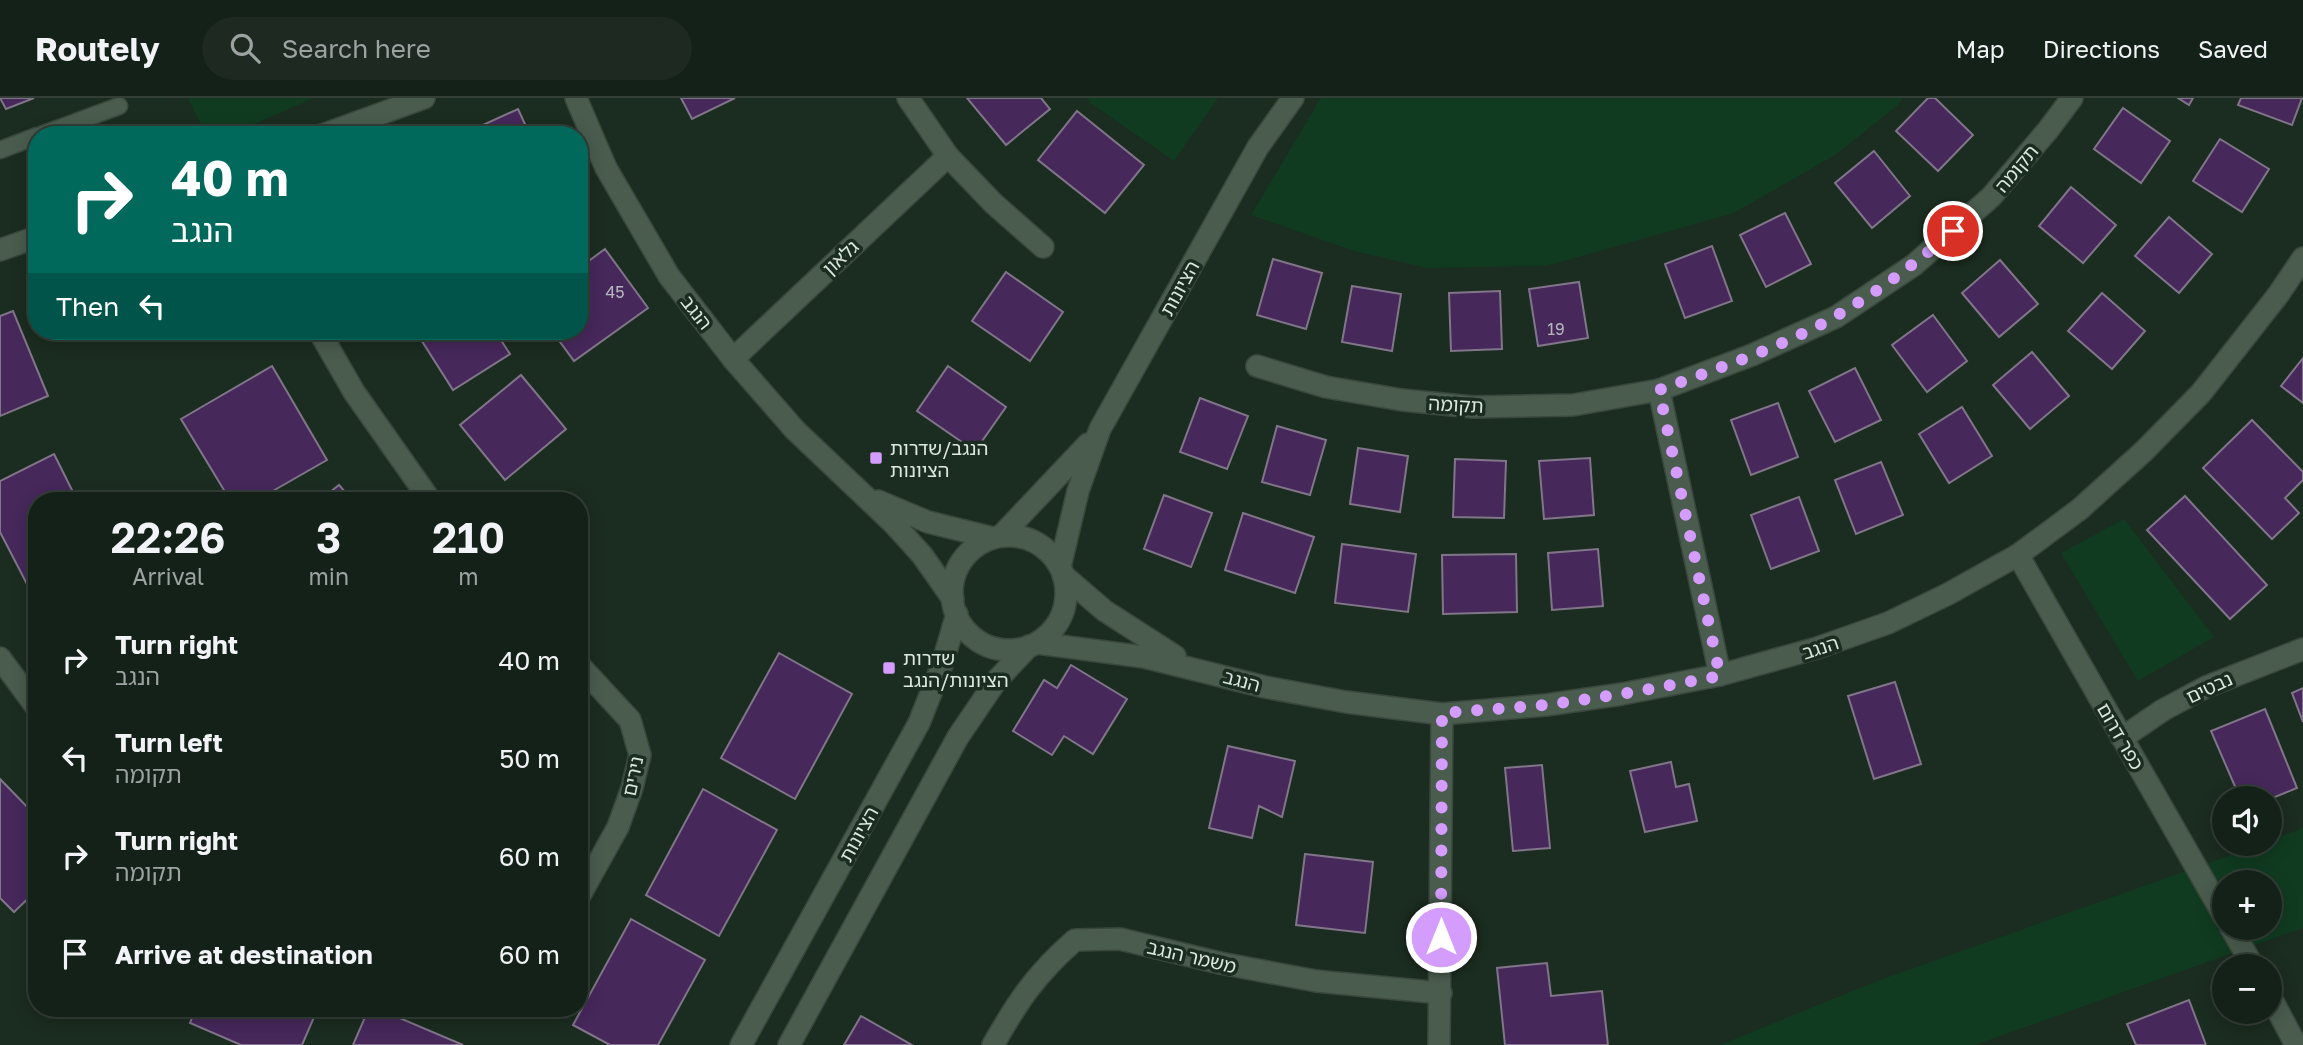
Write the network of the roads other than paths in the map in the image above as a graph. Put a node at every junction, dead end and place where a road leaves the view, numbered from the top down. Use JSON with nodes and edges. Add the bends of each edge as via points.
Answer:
{"nodes":[{"id":1,"x":424,"y":98,"type":"edge"},
{"id":2,"x":576,"y":98,"type":"edge"},
{"id":3,"x":908,"y":98,"type":"edge"},
{"id":4,"x":1275,"y":98,"type":"edge"},
{"id":5,"x":1293,"y":98,"type":"edge"},
{"id":6,"x":2072,"y":98,"type":"edge"},
{"id":7,"x":119,"y":106,"type":"dead end"},
{"id":8,"x":66,"y":126,"type":"edge"},
{"id":9,"x":347,"y":126,"type":"edge"},
{"id":10,"x":28,"y":140,"type":"edge"},
{"id":11,"x":1258,"y":147,"type":"junction"},
{"id":12,"x":0,"y":150,"type":"edge"},
{"id":13,"x":948,"y":156,"type":"junction"},
{"id":14,"x":28,"y":240,"type":"edge"},
{"id":15,"x":1043,"y":247,"type":"dead end"},
{"id":16,"x":0,"y":250,"type":"edge"},
{"id":17,"x":2303,"y":258,"type":"edge"},
{"id":18,"x":324,"y":340,"type":"edge"},
{"id":19,"x":733,"y":359,"type":"junction"},
{"id":20,"x":1257,"y":366,"type":"dead end"},
{"id":21,"x":1659,"y":390,"type":"junction"},
{"id":22,"x":1100,"y":429,"type":"junction"},
{"id":23,"x":424,"y":492,"type":"edge"},
{"id":24,"x":863,"y":494,"type":"junction"},
{"id":25,"x":997,"y":537,"type":"junction"},
{"id":26,"x":2018,"y":555,"type":"junction"},
{"id":27,"x":1062,"y":571,"type":"junction"},
{"id":28,"x":955,"y":606,"type":"junction"},
{"id":29,"x":1033,"y":645,"type":"junction"},
{"id":30,"x":2303,"y":649,"type":"edge"},
{"id":31,"x":0,"y":658,"type":"edge"},
{"id":32,"x":1199,"y":668,"type":"junction"},
{"id":33,"x":588,"y":675,"type":"edge"},
{"id":34,"x":1720,"y":676,"type":"junction"},
{"id":35,"x":28,"y":696,"type":"edge"},
{"id":36,"x":1442,"y":713,"type":"junction"},
{"id":37,"x":2122,"y":738,"type":"junction"},
{"id":38,"x":588,"y":881,"type":"edge"},
{"id":39,"x":2212,"y":895,"type":"edge"},
{"id":40,"x":1441,"y":993,"type":"junction"},
{"id":41,"x":2282,"y":1019,"type":"edge"},
{"id":42,"x":741,"y":1045,"type":"edge"},
{"id":43,"x":789,"y":1045,"type":"edge"},
{"id":44,"x":993,"y":1045,"type":"edge"},
{"id":45,"x":1439,"y":1045,"type":"edge"},
{"id":46,"x":2296,"y":1045,"type":"edge"}],
"edges":[{"from":1,"to":9,"type":"street"},
{"from":2,"to":19,"type":"street","name":"הנגב","via":[[606,168],[669,276]]},
{"from":3,"to":13,"type":"street"},
{"from":4,"to":11,"type":"street","name":"הציונות"},
{"from":5,"to":11,"type":"street","name":"הציונות"},
{"from":6,"to":21,"type":"street","name":"תקומה","via":[[1991,197],[1914,265],[1836,317]]},
{"from":7,"to":8,"type":"lane"},
{"from":10,"to":12,"type":"lane"},
{"from":11,"to":22,"type":"street","name":"הציונות"},
{"from":13,"to":15,"type":"street"},
{"from":13,"to":19,"type":"street","name":"גלאון"},
{"from":14,"to":16,"type":"street"},
{"from":17,"to":26,"type":"street","name":"הנגב","via":[[2201,393],[2080,509]]},
{"from":18,"to":23,"type":"street","via":[[354,392]]},
{"from":19,"to":24,"type":"street","name":"הנגב","via":[[795,430]]},
{"from":20,"to":21,"type":"street","name":"תקומה","via":[[1326,387],[1402,401],[1473,407],[1573,405]]},
{"from":21,"to":34,"type":"street"},
{"from":22,"to":25,"type":"street","name":"הציונות","via":[[1062,474]]},
{"from":22,"to":27,"type":"street","name":"הציונות","via":[[1078,491]]},
{"from":24,"to":25,"type":"street","name":"הנגב","via":[[928,522]]},
{"from":24,"to":28,"type":"street","name":"הנגב","via":[[922,555]]},
{"from":25,"to":27,"type":"street","via":[[1032,541],[1046,549]]},
{"from":25,"to":28,"type":"street","via":[[979,545],[962,561],[955,575]]},
{"from":26,"to":34,"type":"street","name":"הנגב","via":[[1888,623]]},
{"from":26,"to":37,"type":"street","name":"כפר דרום"},
{"from":27,"to":29,"type":"street","via":[[1066,591],[1063,614]]},
{"from":27,"to":32,"type":"street","name":"הנגב","via":[[1143,638]]},
{"from":28,"to":29,"type":"street","via":[[970,634],[990,646],[1014,649]]},
{"from":28,"to":42,"type":"street","name":"הציונות","via":[[932,692],[908,745]]},
{"from":29,"to":32,"type":"street","name":"הנגב","via":[[1114,652]]},
{"from":29,"to":43,"type":"street","via":[[996,681],[958,737]]},
{"from":30,"to":37,"type":"street","name":"נבטים","via":[[2206,687]]},
{"from":31,"to":35,"type":"street"},
{"from":32,"to":36,"type":"street","name":"הנגב","via":[[1332,700]]},
{"from":33,"to":38,"type":"street","name":"נירים","via":[[630,720],[640,754],[618,827]]},
{"from":34,"to":36,"type":"street","name":"הנגב","via":[[1546,705]]},
{"from":36,"to":40,"type":"street"},
{"from":37,"to":39,"type":"street","name":"כפר דרום"},
{"from":40,"to":44,"type":"street","name":"משמר הנגב","via":[[1317,981],[1121,939],[1074,940],[1018,1000]]},
{"from":40,"to":45,"type":"street"},
{"from":41,"to":46,"type":"street"}]}
